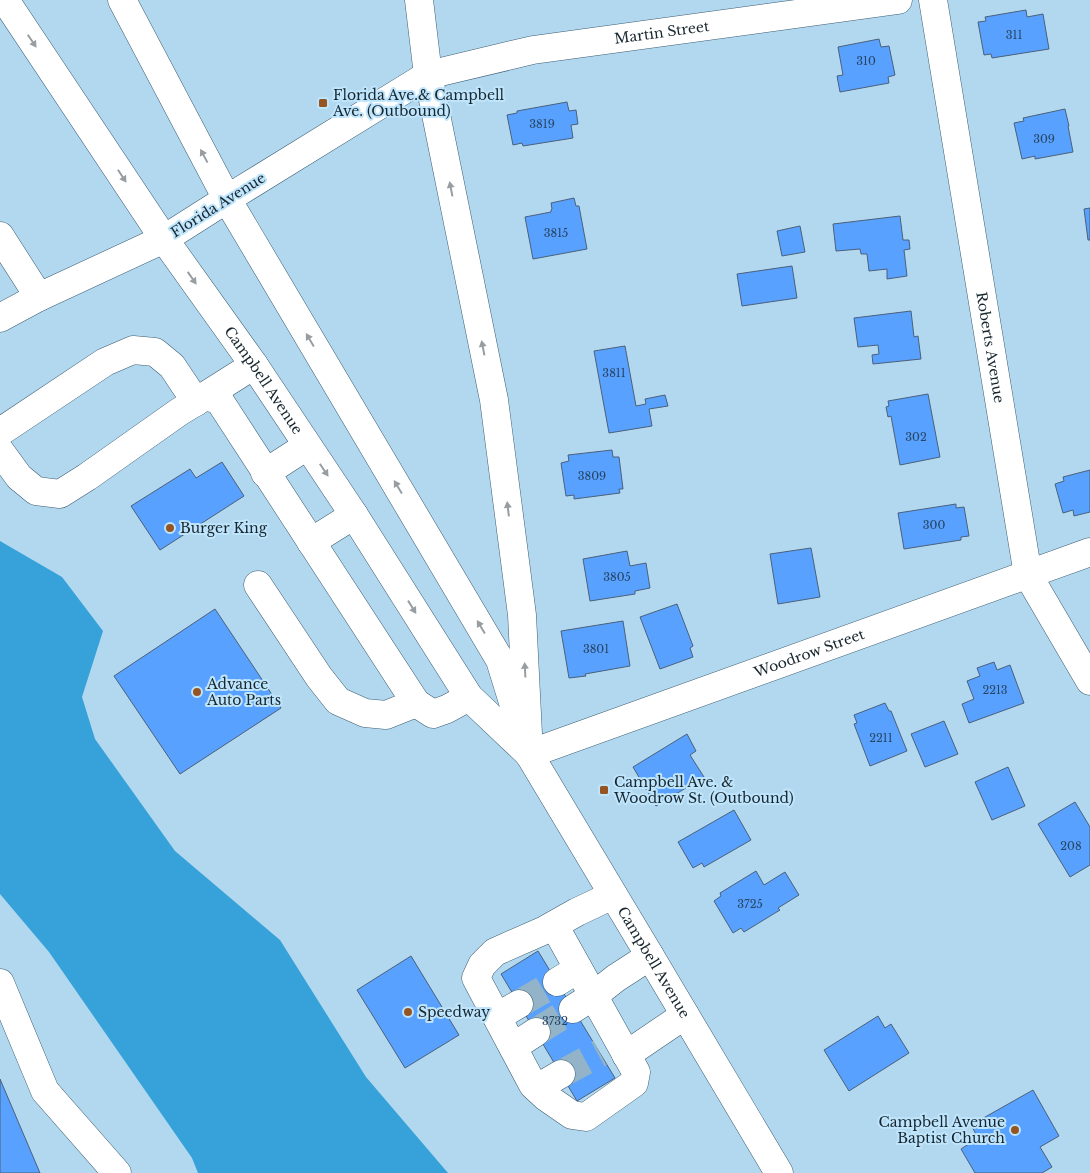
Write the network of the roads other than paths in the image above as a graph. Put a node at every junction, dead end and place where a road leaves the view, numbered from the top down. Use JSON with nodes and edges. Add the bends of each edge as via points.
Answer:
{"nodes":[{"id":1,"x":5,"y":0,"type":"edge"},
{"id":2,"x":122,"y":0,"type":"edge"},
{"id":3,"x":419,"y":0,"type":"edge"},
{"id":4,"x":898,"y":0,"type":"edge"},
{"id":5,"x":933,"y":0,"type":"edge"},
{"id":6,"x":428,"y":75,"type":"junction"},
{"id":7,"x":226,"y":199,"type":"junction"},
{"id":8,"x":0,"y":236,"type":"edge"},
{"id":9,"x":164,"y":238,"type":"junction"},
{"id":10,"x":38,"y":297,"type":"junction"},
{"id":11,"x":0,"y":318,"type":"edge"},
{"id":12,"x":254,"y":365,"type":"junction"},
{"id":13,"x":200,"y":399,"type":"junction"},
{"id":14,"x":0,"y":432,"type":"edge"},
{"id":15,"x":308,"y":446,"type":"junction"},
{"id":16,"x":0,"y":451,"type":"edge"},
{"id":17,"x":265,"y":473,"type":"junction"},
{"id":18,"x":354,"y":515,"type":"junction"},
{"id":19,"x":311,"y":542,"type":"junction"},
{"id":20,"x":1090,"y":552,"type":"edge"},
{"id":21,"x":1028,"y":575,"type":"junction"},
{"id":22,"x":258,"y":585,"type":"dead end"},
{"id":23,"x":1090,"y":681,"type":"edge"},
{"id":24,"x":468,"y":696,"type":"junction"},
{"id":25,"x":416,"y":703,"type":"junction"},
{"id":26,"x":529,"y":754,"type":"junction"},
{"id":27,"x":613,"y":895,"type":"junction"},
{"id":28,"x":554,"y":925,"type":"junction"},
{"id":29,"x":650,"y":956,"type":"junction"},
{"id":30,"x":0,"y":983,"type":"edge"},
{"id":31,"x":583,"y":1002,"type":"junction"},
{"id":32,"x":685,"y":1015,"type":"junction"},
{"id":33,"x":536,"y":1032,"type":"tunnel mouth"},
{"id":34,"x":513,"y":1047,"type":"junction"},
{"id":35,"x":615,"y":1050,"type":"junction"},
{"id":36,"x":561,"y":1074,"type":"tunnel mouth"},
{"id":37,"x":537,"y":1088,"type":"junction"},
{"id":38,"x":117,"y":1173,"type":"edge"},
{"id":39,"x":778,"y":1173,"type":"edge"}],
"edges":[{"from":1,"to":9,"type":"street","name":"Campbell Avenue","one_way":true},
{"from":7,"to":2,"type":"street","name":"Campbell Avenue","one_way":true},
{"from":3,"to":6,"type":"street","name":"Campbell Avenue"},
{"from":4,"to":6,"type":"street","name":"Martin Street","via":[[533,50]]},
{"from":5,"to":21,"type":"street","name":"Roberts Avenue"},
{"from":6,"to":7,"type":"street","name":"Florida Avenue"},
{"from":26,"to":6,"type":"street","name":"Campbell Avenue","one_way":true,"via":[[522,615],[494,400]]},
{"from":7,"to":9,"type":"street","name":"Florida Avenue"},
{"from":26,"to":7,"type":"street","name":"Campbell Avenue","one_way":true,"via":[[500,660]]},
{"from":8,"to":10,"type":"street"},
{"from":9,"to":10,"type":"street","name":"Florida Avenue"},
{"from":9,"to":12,"type":"street","name":"Campbell Avenue","one_way":true},
{"from":10,"to":11,"type":"street","name":"Florida Avenue"},
{"from":12,"to":13,"type":"street"},
{"from":12,"to":15,"type":"street","name":"Campbell Avenue"},
{"from":13,"to":14,"type":"street","via":[[172,366],[155,352],[132,350],[105,362]]},
{"from":13,"to":16,"type":"street","via":[[60,494],[36,491],[19,477]]},
{"from":13,"to":17,"type":"street","via":[[219,400]]},
{"from":15,"to":17,"type":"street"},
{"from":15,"to":18,"type":"street","name":"Campbell Avenue","one_way":true},
{"from":17,"to":19,"type":"street"},
{"from":18,"to":19,"type":"street"},
{"from":18,"to":24,"type":"street","name":"Campbell Avenue","one_way":true},
{"from":19,"to":25,"type":"street"},
{"from":20,"to":21,"type":"street","name":"Woodrow Street"},
{"from":21,"to":23,"type":"street","name":"Roberts Avenue"},
{"from":21,"to":26,"type":"street","name":"Woodrow Street"},
{"from":22,"to":25,"type":"street","via":[[338,701],[365,712],[386,715]]},
{"from":24,"to":25,"type":"street","via":[[433,714]]},
{"from":24,"to":26,"type":"street","name":"Campbell Avenue"},
{"from":26,"to":27,"type":"street","name":"Campbell Avenue"},
{"from":27,"to":28,"type":"street"},
{"from":27,"to":29,"type":"street","name":"Campbell Avenue"},
{"from":28,"to":31,"type":"street","via":[[567,975]]},
{"from":28,"to":34,"type":"street","via":[[495,952],[482,965],[476,978],[508,1011]]},
{"from":29,"to":31,"type":"street"},
{"from":29,"to":32,"type":"street","name":"Campbell Avenue"},
{"from":30,"to":38,"type":"street","via":[[45,1091]]},
{"from":31,"to":35,"type":"street"},
{"from":32,"to":35,"type":"street"},
{"from":32,"to":39,"type":"street","name":"Campbell Avenue"},
{"from":33,"to":34,"type":"street"},
{"from":34,"to":37,"type":"street"},
{"from":35,"to":37,"type":"street","via":[[636,1072],[634,1083],[586,1117],[572,1115]]},
{"from":36,"to":37,"type":"street"}]}
